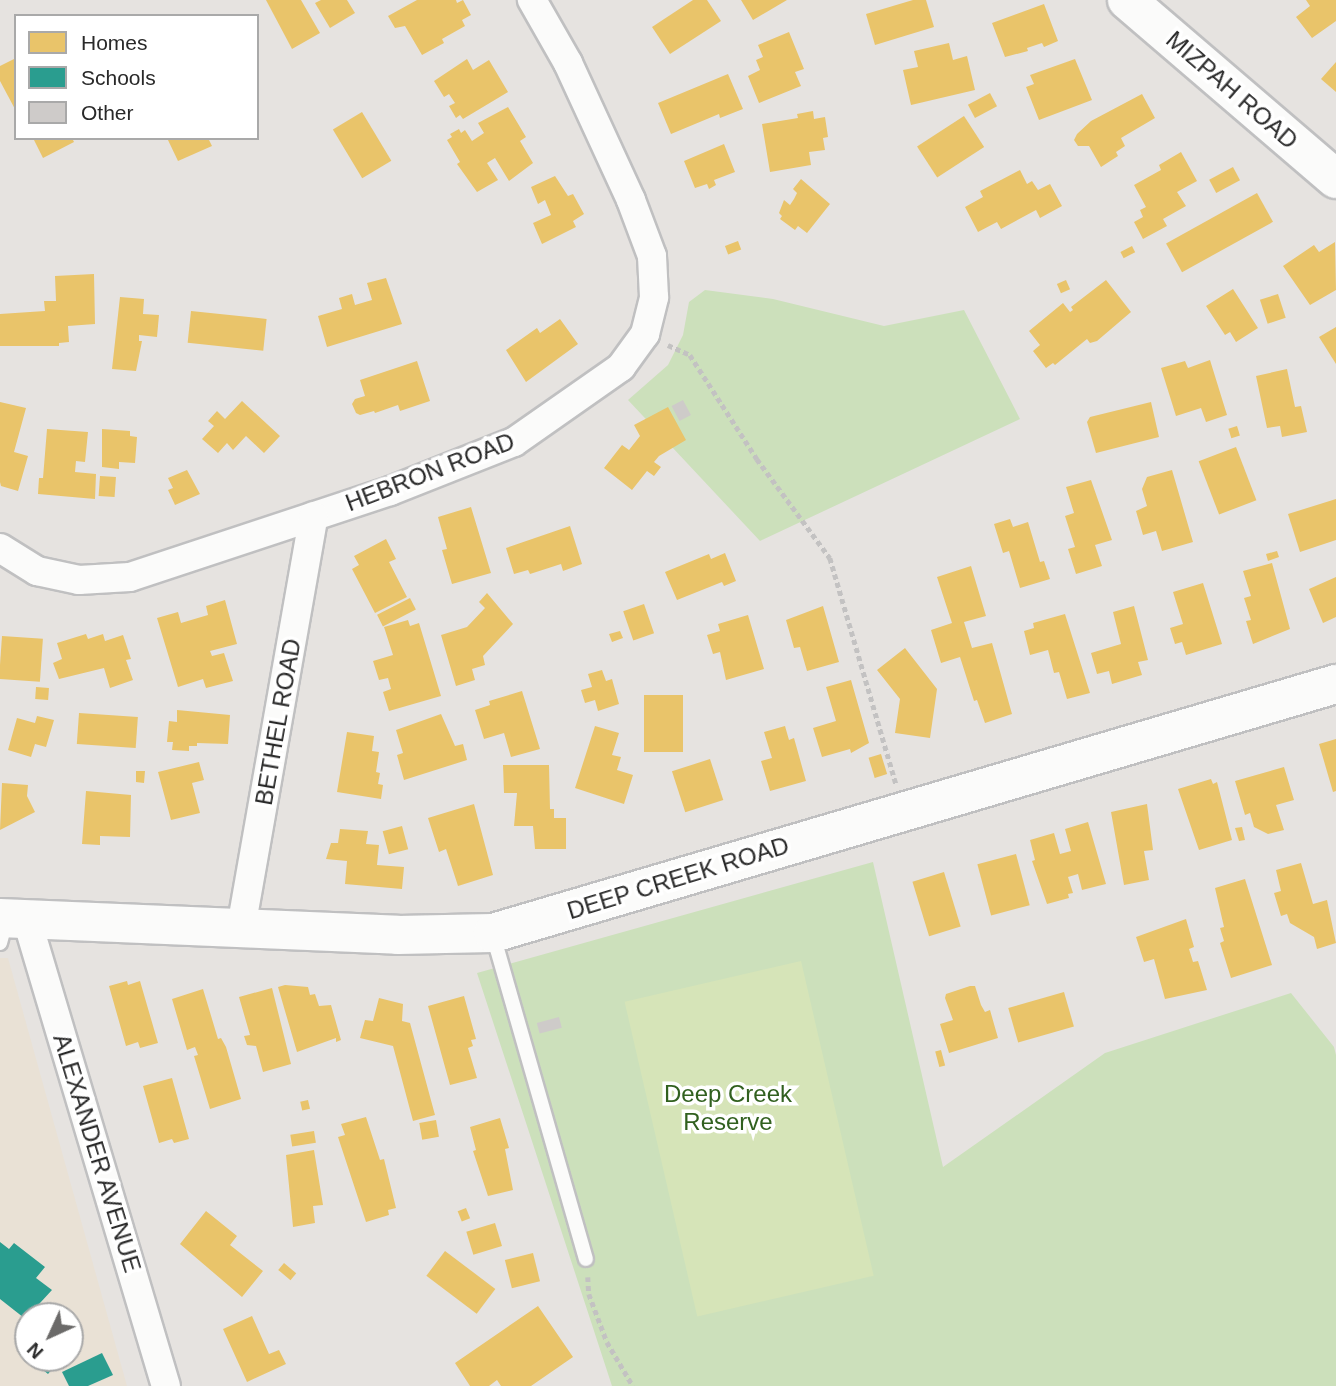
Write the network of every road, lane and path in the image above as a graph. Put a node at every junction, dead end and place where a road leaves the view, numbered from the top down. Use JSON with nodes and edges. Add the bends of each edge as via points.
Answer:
{"nodes":[{"id":1,"x":532,"y":0,"type":"edge"},
{"id":2,"x":1127,"y":0,"type":"edge"},
{"id":3,"x":1336,"y":179,"type":"edge"},
{"id":4,"x":645,"y":334,"type":"junction"},
{"id":5,"x":314,"y":516,"type":"junction"},
{"id":6,"x":0,"y":548,"type":"edge"},
{"id":7,"x":1336,"y":684,"type":"edge"},
{"id":8,"x":904,"y":810,"type":"junction"},
{"id":9,"x":9,"y":925,"type":"edge"},
{"id":10,"x":241,"y":928,"type":"junction"},
{"id":11,"x":493,"y":933,"type":"junction"},
{"id":12,"x":586,"y":1259,"type":"joint"},
{"id":13,"x":166,"y":1386,"type":"edge"},
{"id":14,"x":634,"y":1386,"type":"edge"}],
"edges":[{"from":1,"to":4,"type":"street","name":"HEBRON ROAD","via":[[568,63],[652,256],[654,297]]},
{"from":2,"to":3,"type":"main road","name":"MIZPAH ROAD"},
{"from":4,"to":5,"type":"street","name":"HEBRON ROAD","via":[[621,367],[514,442]]},
{"from":4,"to":8,"type":"path","via":[[690,355],[757,459],[830,558]]},
{"from":5,"to":6,"type":"street","name":"HEBRON ROAD","via":[[130,577],[79,580],[37,571]]},
{"from":5,"to":10,"type":"street","name":"BETHEL ROAD"},
{"from":7,"to":8,"type":"main road","name":"DEEP CREEK ROAD"},
{"from":8,"to":11,"type":"main road","name":"DEEP CREEK ROAD"},
{"from":9,"to":10,"type":"main road","name":"DEEP CREEK ROAD"},
{"from":9,"to":13,"type":"street","name":"ALEXANDER AVENUE"},
{"from":10,"to":11,"type":"main road","name":"DEEP CREEK ROAD","via":[[398,935]]},
{"from":11,"to":12,"type":"lane"},
{"from":12,"to":14,"type":"path","via":[[589,1294],[607,1342]]}]}
